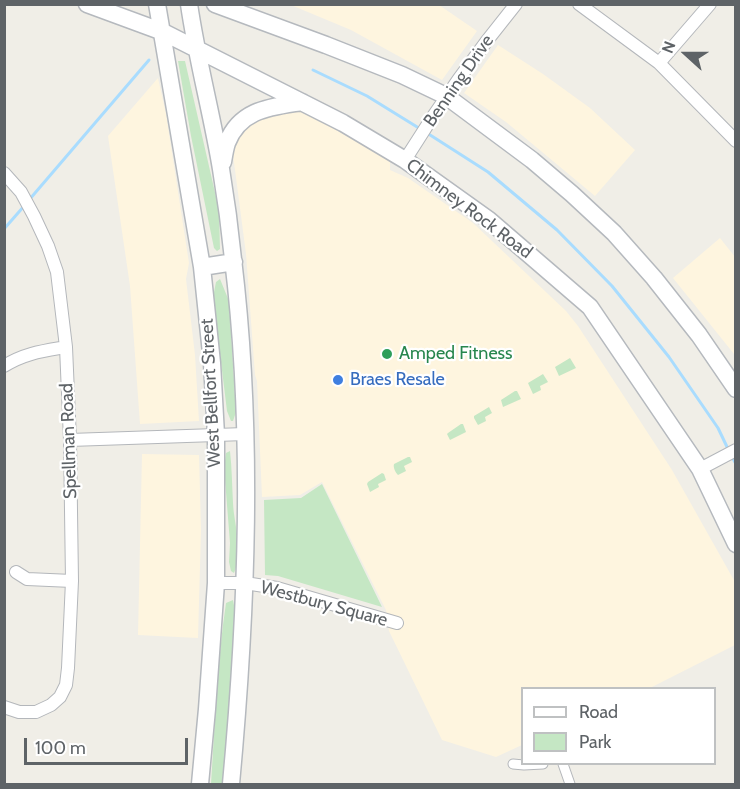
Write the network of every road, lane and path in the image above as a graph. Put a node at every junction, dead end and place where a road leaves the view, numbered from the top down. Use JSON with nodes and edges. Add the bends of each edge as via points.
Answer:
{"nodes":[{"id":1,"x":87,"y":4,"type":"edge"},
{"id":2,"x":157,"y":4,"type":"edge"},
{"id":3,"x":189,"y":4,"type":"edge"},
{"id":4,"x":216,"y":4,"type":"edge"},
{"id":5,"x":516,"y":4,"type":"edge"},
{"id":6,"x":579,"y":4,"type":"edge"},
{"id":7,"x":710,"y":4,"type":"edge"},
{"id":8,"x":163,"y":32,"type":"junction"},
{"id":9,"x":196,"y":48,"type":"junction"},
{"id":10,"x":659,"y":63,"type":"junction"},
{"id":11,"x":446,"y":96,"type":"junction"},
{"id":12,"x":302,"y":102,"type":"junction"},
{"id":13,"x":735,"y":141,"type":"edge"},
{"id":14,"x":405,"y":160,"type":"junction"},
{"id":15,"x":221,"y":169,"type":"junction"},
{"id":16,"x":4,"y":173,"type":"edge"},
{"id":17,"x":234,"y":262,"type":"junction"},
{"id":18,"x":202,"y":267,"type":"junction"},
{"id":19,"x":66,"y":346,"type":"junction"},
{"id":20,"x":4,"y":366,"type":"edge"},
{"id":21,"x":735,"y":389,"type":"edge"},
{"id":22,"x":245,"y":434,"type":"junction"},
{"id":23,"x":216,"y":435,"type":"junction"},
{"id":24,"x":70,"y":440,"type":"junction"},
{"id":25,"x":735,"y":450,"type":"edge"},
{"id":26,"x":707,"y":465,"type":"junction"},
{"id":27,"x":735,"y":544,"type":"edge"},
{"id":28,"x":16,"y":572,"type":"dead end"},
{"id":29,"x":72,"y":581,"type":"junction"},
{"id":30,"x":216,"y":583,"type":"junction"},
{"id":31,"x":244,"y":583,"type":"junction"},
{"id":32,"x":397,"y":623,"type":"dead end"},
{"id":33,"x":4,"y":706,"type":"edge"},
{"id":34,"x":513,"y":764,"type":"dead end"},
{"id":35,"x":521,"y":765,"type":"edge"},
{"id":36,"x":563,"y":765,"type":"edge"},
{"id":37,"x":200,"y":784,"type":"edge"},
{"id":38,"x":231,"y":784,"type":"edge"},
{"id":39,"x":570,"y":784,"type":"edge"}],
"edges":[{"from":1,"to":8,"type":"main road","name":"Chimney Rock Road"},
{"from":2,"to":8,"type":"main road","name":"West Bellfort Street"},
{"from":3,"to":9,"type":"main road","name":"West Bellfort Street"},
{"from":4,"to":11,"type":"main road","via":[[383,67]]},
{"from":5,"to":11,"type":"street","name":"Benning Drive"},
{"from":6,"to":10,"type":"street"},
{"from":7,"to":10,"type":"street"},
{"from":8,"to":9,"type":"main road","name":"Chimney Rock Road"},
{"from":8,"to":18,"type":"main road","name":"West Bellfort Street"},
{"from":9,"to":12,"type":"main road","name":"Chimney Rock Road"},
{"from":9,"to":15,"type":"main road","name":"West Bellfort Street"},
{"from":10,"to":13,"type":"street"},
{"from":11,"to":14,"type":"street","name":"Benning Drive"},
{"from":11,"to":21,"type":"main road","via":[[532,160],[614,233],[654,278]]},
{"from":12,"to":14,"type":"main road","name":"Chimney Rock Road"},
{"from":12,"to":15,"type":"main road","via":[[249,114],[235,127]]},
{"from":14,"to":26,"type":"main road","name":"Chimney Rock Road","via":[[489,220],[590,307]]},
{"from":15,"to":17,"type":"main road","name":"West Bellfort Street"},
{"from":16,"to":19,"type":"street","name":"Spellman Road","via":[[21,192],[48,246],[57,272]]},
{"from":17,"to":18,"type":"main road"},
{"from":17,"to":22,"type":"main road","name":"West Bellfort Street"},
{"from":18,"to":23,"type":"main road","name":"West Bellfort Street"},
{"from":19,"to":20,"type":"street","via":[[27,354]]},
{"from":19,"to":24,"type":"street","name":"Spellman Road"},
{"from":22,"to":23,"type":"street"},
{"from":22,"to":31,"type":"main road","name":"West Bellfort Street"},
{"from":23,"to":24,"type":"street"},
{"from":23,"to":30,"type":"main road","name":"West Bellfort Street"},
{"from":24,"to":29,"type":"street","name":"Spellman Road"},
{"from":25,"to":26,"type":"street"},
{"from":26,"to":27,"type":"main road","name":"Chimney Rock Road"},
{"from":28,"to":29,"type":"street","via":[[27,579]]},
{"from":29,"to":33,"type":"street","name":"Spellman Road","via":[[68,668],[60,697],[36,712],[19,712]]},
{"from":30,"to":31,"type":"street","name":"Westbury Square"},
{"from":30,"to":37,"type":"main road","name":"West Bellfort Street"},
{"from":31,"to":32,"type":"street","name":"Westbury Square","via":[[277,588]]},
{"from":31,"to":38,"type":"main road","name":"West Bellfort Street"},
{"from":34,"to":35,"type":"street"},
{"from":36,"to":39,"type":"street"}]}
